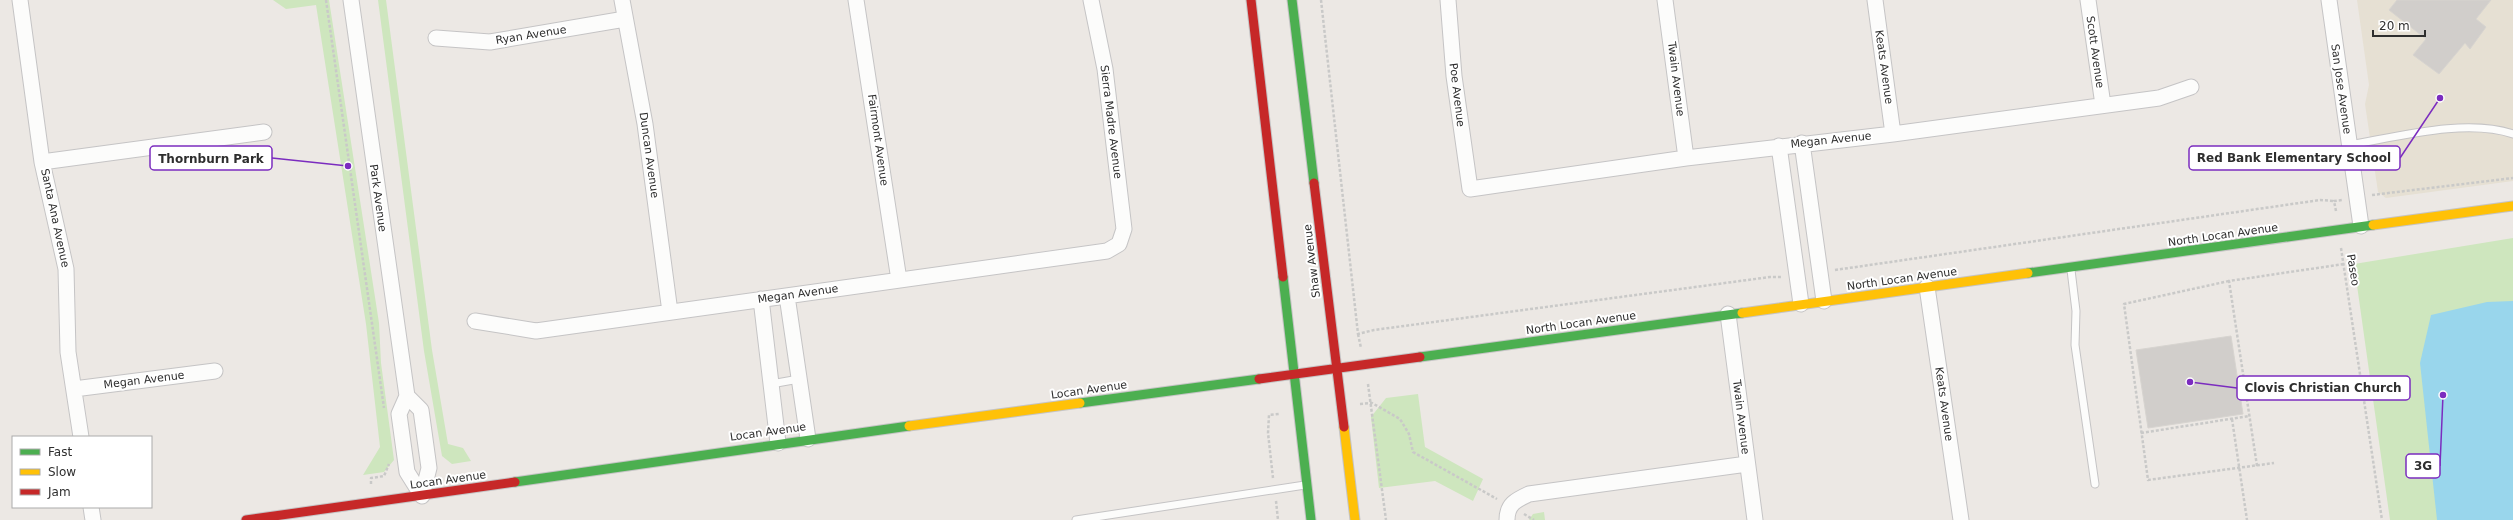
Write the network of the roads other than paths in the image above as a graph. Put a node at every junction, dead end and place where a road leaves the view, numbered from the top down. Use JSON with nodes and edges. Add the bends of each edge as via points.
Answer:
{"nodes":[{"id":1,"x":20,"y":0,"type":"edge"},
{"id":2,"x":351,"y":0,"type":"edge"},
{"id":3,"x":622,"y":0,"type":"edge"},
{"id":4,"x":856,"y":0,"type":"edge"},
{"id":5,"x":1091,"y":0,"type":"edge"},
{"id":6,"x":1251,"y":0,"type":"edge"},
{"id":7,"x":1292,"y":0,"type":"edge"},
{"id":8,"x":1448,"y":0,"type":"edge"},
{"id":9,"x":1665,"y":0,"type":"edge"},
{"id":10,"x":1875,"y":0,"type":"edge"},
{"id":11,"x":2088,"y":0,"type":"edge"},
{"id":12,"x":2328,"y":0,"type":"edge"},
{"id":13,"x":625,"y":19,"type":"junction"},
{"id":14,"x":436,"y":38,"type":"dead end"},
{"id":15,"x":2191,"y":87,"type":"dead end"},
{"id":16,"x":2103,"y":105,"type":"junction"},
{"id":17,"x":264,"y":132,"type":"dead end"},
{"id":18,"x":1893,"y":134,"type":"junction"},
{"id":19,"x":2513,"y":134,"type":"edge"},
{"id":20,"x":1802,"y":143,"type":"junction"},
{"id":21,"x":2349,"y":145,"type":"junction"},
{"id":22,"x":1779,"y":146,"type":"junction"},
{"id":23,"x":1686,"y":158,"type":"junction"},
{"id":24,"x":42,"y":162,"type":"junction"},
{"id":25,"x":1470,"y":189,"type":"joint"},
{"id":26,"x":2513,"y":206,"type":"edge"},
{"id":27,"x":2361,"y":226,"type":"junction"},
{"id":28,"x":1119,"y":244,"type":"joint"},
{"id":29,"x":2070,"y":268,"type":"junction"},
{"id":30,"x":899,"y":280,"type":"junction"},
{"id":31,"x":1927,"y":288,"type":"junction"},
{"id":32,"x":787,"y":296,"type":"junction"},
{"id":33,"x":761,"y":299,"type":"junction"},
{"id":34,"x":1824,"y":301,"type":"junction"},
{"id":35,"x":1801,"y":304,"type":"junction"},
{"id":36,"x":670,"y":312,"type":"junction"},
{"id":37,"x":1728,"y":314,"type":"junction"},
{"id":38,"x":475,"y":321,"type":"dead end"},
{"id":39,"x":1337,"y":370,"type":"junction"},
{"id":40,"x":215,"y":371,"type":"dead end"},
{"id":41,"x":1294,"y":375,"type":"junction"},
{"id":42,"x":799,"y":379,"type":"junction"},
{"id":43,"x":771,"y":384,"type":"junction"},
{"id":44,"x":74,"y":389,"type":"junction"},
{"id":45,"x":408,"y":396,"type":"junction"},
{"id":46,"x":81,"y":436,"type":"edge"},
{"id":47,"x":808,"y":439,"type":"junction"},
{"id":48,"x":778,"y":442,"type":"junction"},
{"id":49,"x":1747,"y":464,"type":"junction"},
{"id":50,"x":2095,"y":484,"type":"dead end"},
{"id":51,"x":1307,"y":485,"type":"junction"},
{"id":52,"x":422,"y":496,"type":"junction"},
{"id":53,"x":91,"y":508,"type":"edge"},
{"id":54,"x":1508,"y":513,"type":"edge"},
{"id":55,"x":93,"y":520,"type":"edge"},
{"id":56,"x":246,"y":520,"type":"edge"},
{"id":57,"x":1076,"y":520,"type":"edge"},
{"id":58,"x":1311,"y":520,"type":"edge"},
{"id":59,"x":1355,"y":520,"type":"edge"},
{"id":60,"x":1755,"y":520,"type":"edge"},
{"id":61,"x":1961,"y":520,"type":"edge"}],
"edges":[{"from":1,"to":24,"type":"street","name":"Santa Ana Avenue"},
{"from":2,"to":45,"type":"street","name":"Park Avenue"},
{"from":3,"to":13,"type":"street","name":"Duncan Avenue"},
{"from":4,"to":30,"type":"street","name":"Fairmont Avenue"},
{"from":5,"to":28,"type":"street","name":"Sierra Madre Avenue","via":[[1104,69],[1124,229]]},
{"from":6,"to":41,"type":"street"},
{"from":7,"to":39,"type":"street","name":"Shaw Avenue"},
{"from":8,"to":25,"type":"street","name":"Poe Avenue","via":[[1454,76]]},
{"from":9,"to":23,"type":"street","name":"Twain Avenue"},
{"from":10,"to":18,"type":"street","name":"Keats Avenue"},
{"from":11,"to":16,"type":"street","name":"Scott Avenue"},
{"from":12,"to":21,"type":"street","name":"San Jose Avenue"},
{"from":13,"to":14,"type":"street","name":"Ryan Avenue","via":[[490,42]]},
{"from":13,"to":36,"type":"street","name":"Duncan Avenue","via":[[645,124]]},
{"from":15,"to":16,"type":"street","name":"Megan Avenue","via":[[2159,98]]},
{"from":16,"to":18,"type":"street","name":"Megan Avenue"},
{"from":17,"to":24,"type":"street"},
{"from":18,"to":20,"type":"street","name":"Megan Avenue"},
{"from":19,"to":21,"type":"lane","via":[[2467,129]]},
{"from":20,"to":22,"type":"street","name":"Megan Avenue"},
{"from":20,"to":34,"type":"street"},
{"from":21,"to":27,"type":"street","name":"San Jose Avenue"},
{"from":22,"to":23,"type":"street","name":"Megan Avenue"},
{"from":22,"to":35,"type":"street"},
{"from":23,"to":25,"type":"street","name":"Megan Avenue"},
{"from":24,"to":44,"type":"street","name":"Santa Ana Avenue","via":[[66,269],[68,352]]},
{"from":26,"to":27,"type":"street","name":"North Locan Avenue"},
{"from":27,"to":29,"type":"street","name":"North Locan Avenue"},
{"from":28,"to":30,"type":"street","name":"Megan Avenue","via":[[1107,251]]},
{"from":29,"to":31,"type":"street","name":"North Locan Avenue"},
{"from":29,"to":50,"type":"lane","via":[[2076,311],[2075,345]]},
{"from":30,"to":32,"type":"street","name":"Megan Avenue"},
{"from":31,"to":34,"type":"street","name":"North Locan Avenue"},
{"from":31,"to":61,"type":"street","name":"Keats Avenue"},
{"from":32,"to":33,"type":"street","name":"Megan Avenue"},
{"from":32,"to":42,"type":"street"},
{"from":33,"to":36,"type":"street","name":"Megan Avenue"},
{"from":33,"to":43,"type":"street"},
{"from":34,"to":35,"type":"street","name":"North Locan Avenue"},
{"from":35,"to":37,"type":"street","name":"North Locan Avenue"},
{"from":36,"to":38,"type":"street","name":"Megan Avenue","via":[[536,331]]},
{"from":37,"to":39,"type":"street","name":"North Locan Avenue"},
{"from":37,"to":49,"type":"street","name":"Twain Avenue"},
{"from":39,"to":41,"type":"street","name":"North Locan Avenue"},
{"from":39,"to":59,"type":"street","name":"Shaw Avenue"},
{"from":40,"to":44,"type":"street","name":"Megan Avenue"},
{"from":41,"to":47,"type":"street","name":"Locan Avenue"},
{"from":41,"to":51,"type":"street"},
{"from":42,"to":43,"type":"lane"},
{"from":42,"to":47,"type":"street"},
{"from":43,"to":48,"type":"street"},
{"from":44,"to":46,"type":"street","name":"Santa Ana Avenue"},
{"from":45,"to":52,"type":"street","via":[[421,410],[429,468]]},
{"from":45,"to":52,"type":"street","via":[[399,414],[407,472]]},
{"from":47,"to":48,"type":"street","name":"Locan Avenue"},
{"from":48,"to":52,"type":"street","name":"Locan Avenue"},
{"from":49,"to":54,"type":"street","via":[[1529,494],[1516,500]]},
{"from":49,"to":60,"type":"street","name":"Twain Avenue"},
{"from":51,"to":57,"type":"lane"},
{"from":51,"to":58,"type":"street"},
{"from":52,"to":56,"type":"street","name":"Locan Avenue"},
{"from":53,"to":55,"type":"street"}]}
